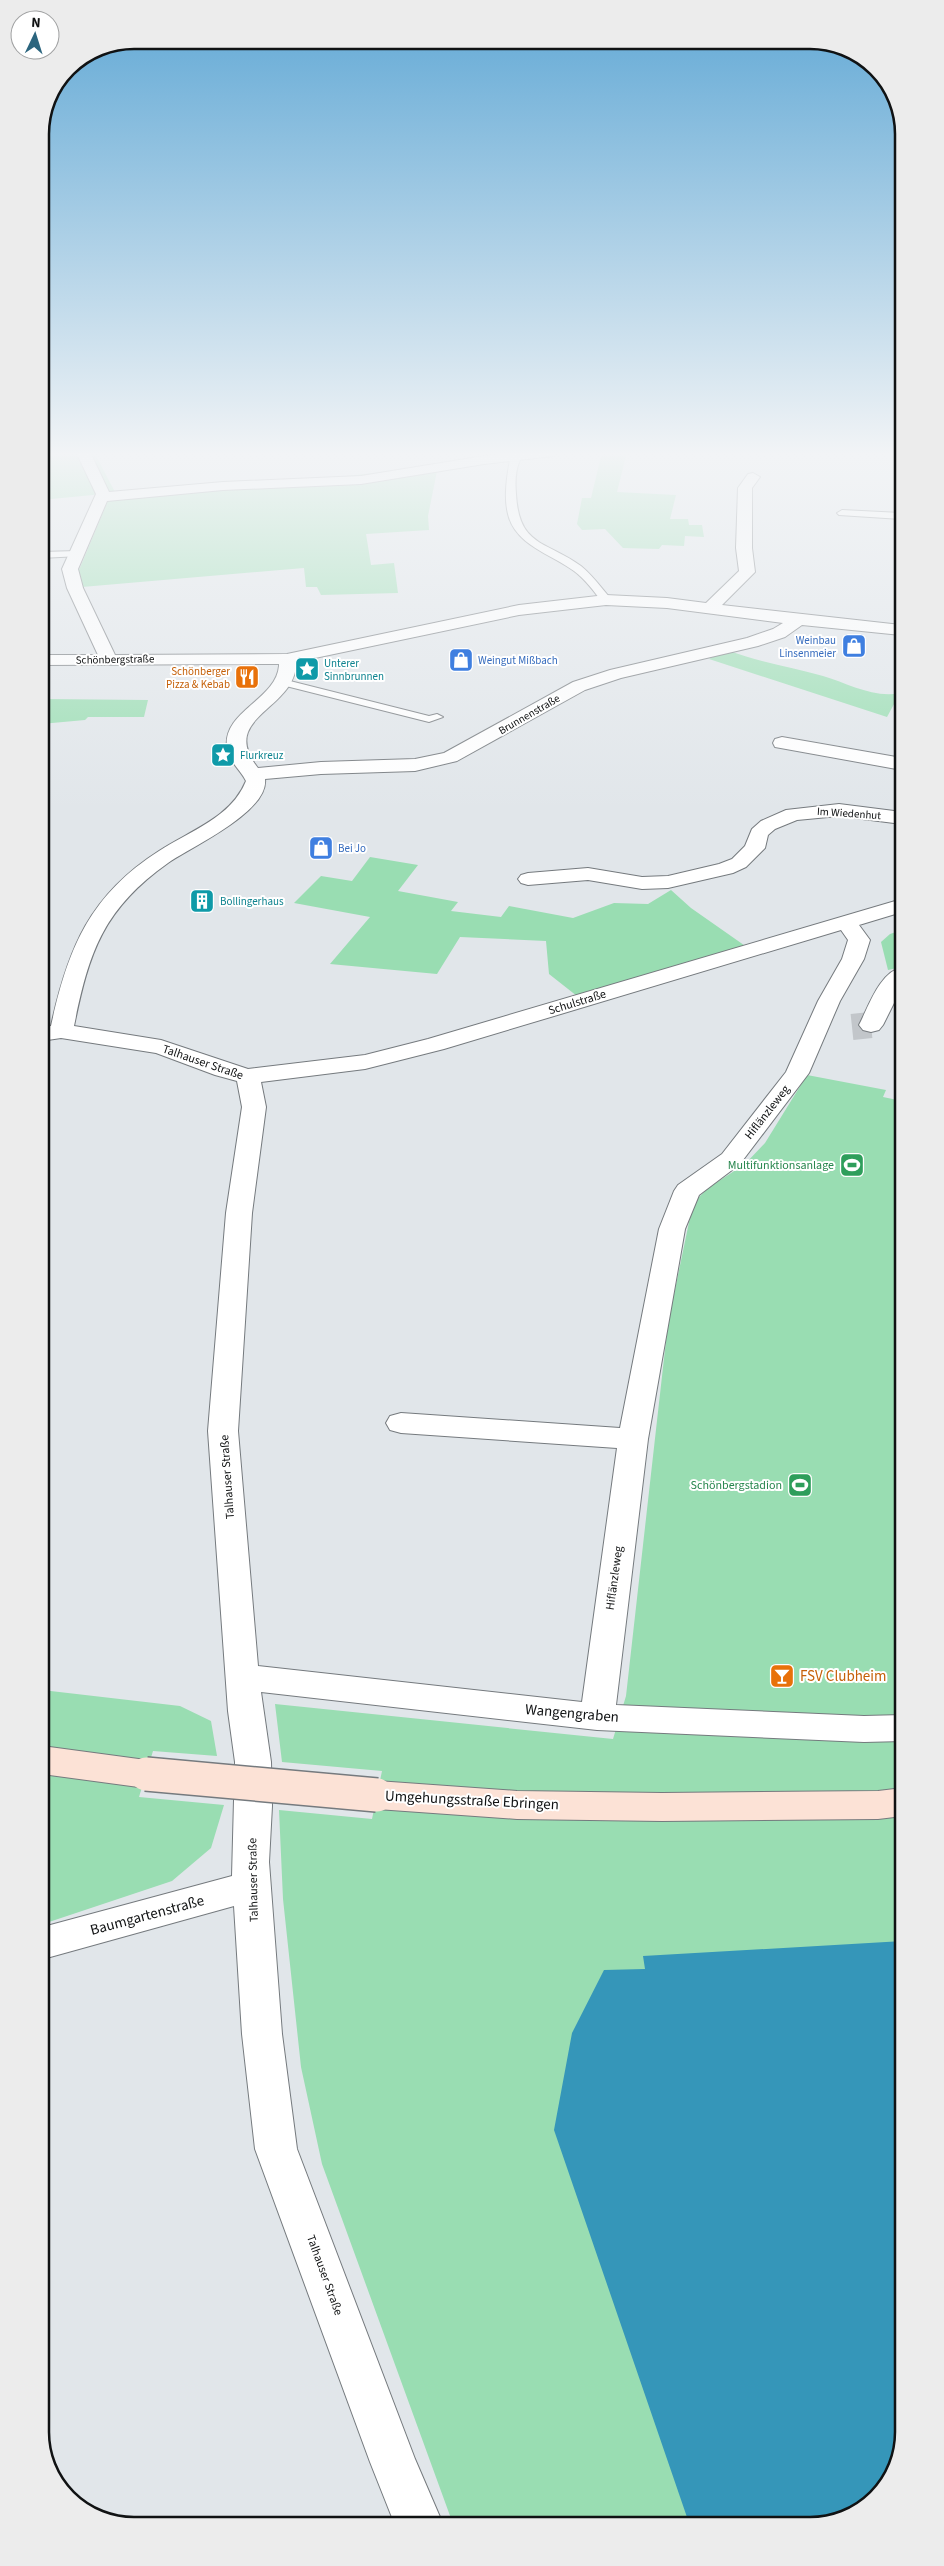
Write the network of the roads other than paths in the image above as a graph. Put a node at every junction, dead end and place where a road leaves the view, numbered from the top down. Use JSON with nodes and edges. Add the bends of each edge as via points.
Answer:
{"nodes":[{"id":1,"x":70,"y":572,"type":"edge"},
{"id":2,"x":581,"y":572,"type":"edge"},
{"id":3,"x":748,"y":572,"type":"edge"},
{"id":4,"x":606,"y":600,"type":"junction"},
{"id":5,"x":710,"y":608,"type":"junction"},
{"id":6,"x":799,"y":620,"type":"junction"},
{"id":7,"x":895,"y":629,"type":"edge"},
{"id":8,"x":287,"y":658,"type":"junction"},
{"id":9,"x":109,"y":659,"type":"junction"},
{"id":10,"x":49,"y":660,"type":"edge"},
{"id":11,"x":282,"y":682,"type":"junction"},
{"id":12,"x":437,"y":717,"type":"dead end"},
{"id":13,"x":782,"y":743,"type":"dead end"},
{"id":14,"x":895,"y":763,"type":"edge"},
{"id":15,"x":254,"y":774,"type":"junction"},
{"id":16,"x":895,"y":817,"type":"edge"},
{"id":17,"x":528,"y":879,"type":"dead end"},
{"id":18,"x":895,"y":907,"type":"edge"},
{"id":19,"x":847,"y":922,"type":"junction"},
{"id":20,"x":895,"y":980,"type":"edge"},
{"id":21,"x":871,"y":1025,"type":"dead end"},
{"id":22,"x":51,"y":1033,"type":"edge"},
{"id":23,"x":248,"y":1076,"type":"junction"},
{"id":24,"x":401,"y":1423,"type":"dead end"},
{"id":25,"x":633,"y":1439,"type":"junction"},
{"id":26,"x":242,"y":1677,"type":"junction"},
{"id":27,"x":597,"y":1716,"type":"junction"},
{"id":28,"x":895,"y":1728,"type":"edge"},
{"id":29,"x":49,"y":1761,"type":"edge"},
{"id":30,"x":895,"y":1803,"type":"edge"},
{"id":31,"x":252,"y":1886,"type":"junction"},
{"id":32,"x":49,"y":1942,"type":"edge"},
{"id":33,"x":416,"y":2517,"type":"edge"}],
"edges":[{"from":1,"to":9,"type":"street"},
{"from":2,"to":4,"type":"lane"},
{"from":3,"to":5,"type":"street"},
{"from":4,"to":5,"type":"street","name":"Schönbergstraße"},
{"from":4,"to":8,"type":"street","name":"Schönbergstraße","via":[[519,610]]},
{"from":5,"to":6,"type":"street","name":"Schönbergstraße"},
{"from":6,"to":7,"type":"street","name":"Schönbergstraße"},
{"from":6,"to":15,"type":"street","name":"Brunnenstraße","via":[[780,633],[752,642],[616,674],[579,686],[450,757],[416,765]]},
{"from":8,"to":9,"type":"street","name":"Schönbergstraße"},
{"from":8,"to":11,"type":"street","via":[[287,673]]},
{"from":9,"to":10,"type":"street","name":"Schönbergstraße"},
{"from":11,"to":12,"type":"lane","via":[[429,718]]},
{"from":11,"to":15,"type":"street","via":[[243,724],[235,740],[236,751]]},
{"from":13,"to":14,"type":"street"},
{"from":15,"to":22,"type":"street","name":"Talhauser Straße","via":[[254,790],[240,808],[167,855],[117,895],[84,944]]},
{"from":16,"to":17,"type":"street","name":"Im Wiedenhut","via":[[839,810],[793,814],[768,825],[759,833],[755,848],[739,863],[640,891],[588,874]]},
{"from":18,"to":19,"type":"street","name":"Schulstraße"},
{"from":19,"to":23,"type":"street","name":"Schulstraße","via":[[392,1055],[336,1066]]},
{"from":19,"to":25,"type":"street","name":"Hiflänzleweg","via":[[859,940],[797,1074],[731,1159],[687,1191],[672,1229]]},
{"from":20,"to":21,"type":"street"},
{"from":22,"to":23,"type":"street","name":"Talhauser Straße","via":[[161,1047]]},
{"from":23,"to":26,"type":"street","name":"Talhauser Straße","via":[[254,1107],[239,1213],[223,1431]]},
{"from":24,"to":25,"type":"street"},
{"from":25,"to":27,"type":"street","name":"Hiflänzleweg"},
{"from":26,"to":27,"type":"street","name":"Wangengraben"},
{"from":26,"to":31,"type":"street","name":"Talhauser Straße","via":[[253,1762]]},
{"from":27,"to":28,"type":"street","name":"Wangengraben","via":[[864,1730]]},
{"from":29,"to":30,"type":"street","name":"Umgehungsstraße Ebringen","bridge":true,"via":[[146,1774],[517,1805]]},
{"from":31,"to":32,"type":"street","name":"Baumgartenstraße"},
{"from":31,"to":33,"type":"street","name":"Talhauser Straße","via":[[262,2034],[276,2149]]}]}
